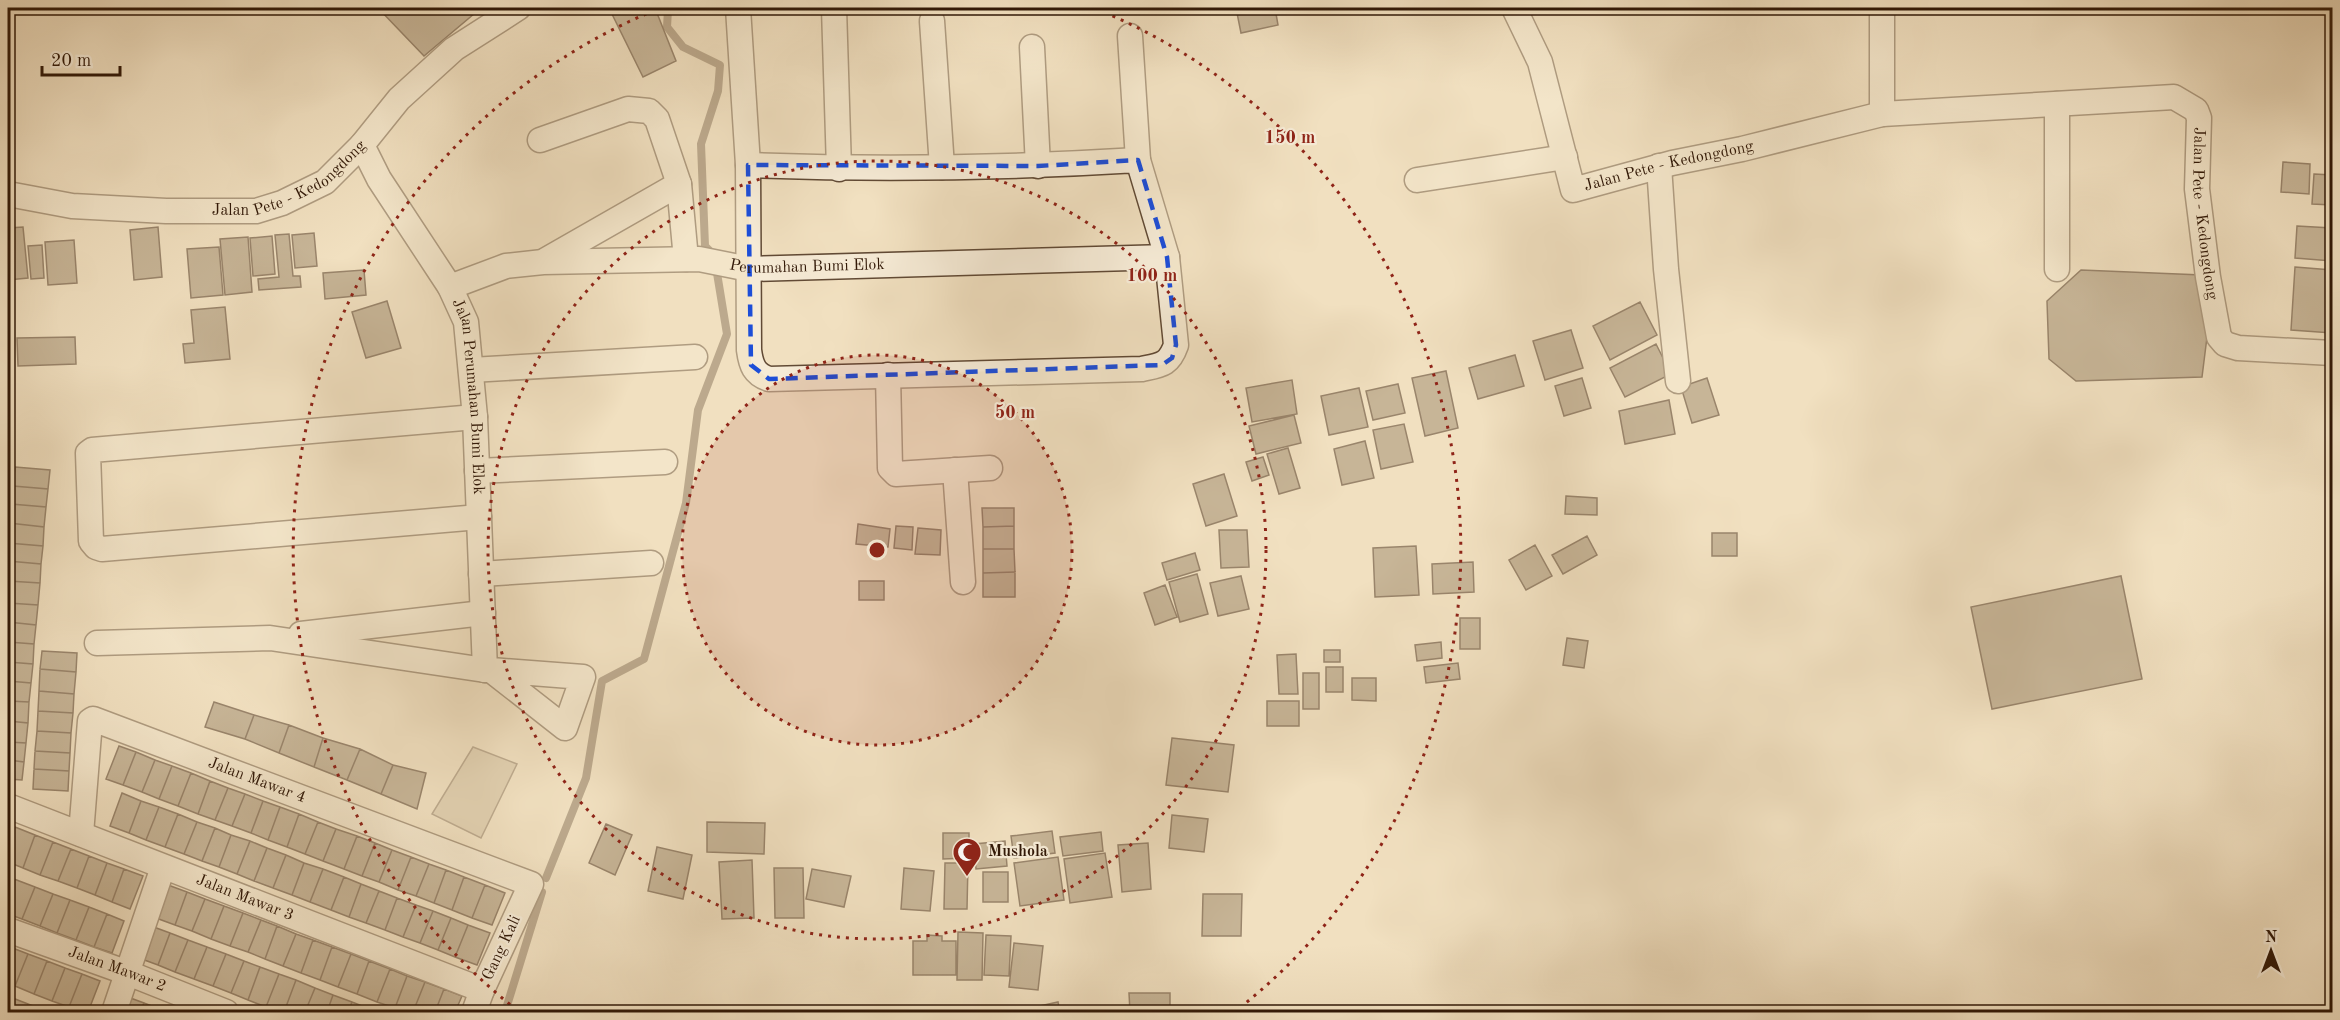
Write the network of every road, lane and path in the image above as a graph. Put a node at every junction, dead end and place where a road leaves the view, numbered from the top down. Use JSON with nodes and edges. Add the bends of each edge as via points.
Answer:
{"nodes":[{"id":1,"x":518,"y":8,"type":"edge"},
{"id":2,"x":738,"y":8,"type":"edge"},
{"id":3,"x":834,"y":8,"type":"edge"},
{"id":4,"x":1514,"y":8,"type":"edge"},
{"id":5,"x":1882,"y":8,"type":"edge"},
{"id":6,"x":932,"y":21,"type":"dead end"},
{"id":7,"x":1130,"y":36,"type":"dead end"},
{"id":8,"x":1032,"y":47,"type":"dead end"},
{"id":9,"x":2057,"y":104,"type":"junction"},
{"id":10,"x":1882,"y":114,"type":"junction"},
{"id":11,"x":540,"y":140,"type":"dead end"},
{"id":12,"x":362,"y":145,"type":"junction"},
{"id":13,"x":1565,"y":157,"type":"junction"},
{"id":14,"x":1138,"y":160,"type":"junction"},
{"id":15,"x":748,"y":165,"type":"junction"},
{"id":16,"x":1038,"y":166,"type":"junction"},
{"id":17,"x":1659,"y":166,"type":"junction"},
{"id":18,"x":942,"y":167,"type":"junction"},
{"id":19,"x":839,"y":169,"type":"junction"},
{"id":20,"x":1418,"y":180,"type":"dead end"},
{"id":21,"x":680,"y":184,"type":"junction"},
{"id":22,"x":8,"y":194,"type":"edge"},
{"id":23,"x":1167,"y":257,"type":"junction"},
{"id":24,"x":693,"y":259,"type":"junction"},
{"id":25,"x":543,"y":262,"type":"junction"},
{"id":26,"x":738,"y":266,"type":"junction"},
{"id":27,"x":2057,"y":269,"type":"dead end"},
{"id":28,"x":450,"y":287,"type":"junction"},
{"id":29,"x":2332,"y":353,"type":"edge"},
{"id":30,"x":695,"y":357,"type":"dead end"},
{"id":31,"x":471,"y":370,"type":"junction"},
{"id":32,"x":888,"y":375,"type":"junction"},
{"id":33,"x":1678,"y":381,"type":"dead end"},
{"id":34,"x":475,"y":417,"type":"junction"},
{"id":35,"x":665,"y":462,"type":"dead end"},
{"id":36,"x":990,"y":468,"type":"dead end"},
{"id":37,"x":955,"y":470,"type":"junction"},
{"id":38,"x":477,"y":471,"type":"junction"},
{"id":39,"x":479,"y":517,"type":"junction"},
{"id":40,"x":651,"y":563,"type":"dead end"},
{"id":41,"x":481,"y":574,"type":"junction"},
{"id":42,"x":963,"y":582,"type":"dead end"},
{"id":43,"x":483,"y":613,"type":"junction"},
{"id":44,"x":270,"y":638,"type":"junction"},
{"id":45,"x":97,"y":643,"type":"dead end"},
{"id":46,"x":8,"y":806,"type":"edge"},
{"id":47,"x":81,"y":834,"type":"junction"},
{"id":48,"x":163,"y":867,"type":"junction"},
{"id":49,"x":531,"y":885,"type":"joint"},
{"id":50,"x":8,"y":930,"type":"edge"},
{"id":51,"x":128,"y":973,"type":"junction"},
{"id":52,"x":482,"y":990,"type":"junction"},
{"id":53,"x":114,"y":1012,"type":"edge"},
{"id":54,"x":226,"y":1012,"type":"edge"},
{"id":55,"x":474,"y":1012,"type":"edge"}],
"edges":[{"from":1,"to":12,"type":"street","name":"Jalan Pete - Kedongdong","via":[[454,49],[399,99]]},
{"from":2,"to":15,"type":"street"},
{"from":3,"to":19,"type":"street"},
{"from":4,"to":13,"type":"street","name":"Jalan Pete - Kedongdong","via":[[1540,62]]},
{"from":5,"to":10,"type":"street"},
{"from":6,"to":18,"type":"street"},
{"from":7,"to":14,"type":"street"},
{"from":8,"to":16,"type":"street"},
{"from":9,"to":10,"type":"street","name":"Jalan Pete - Kedongdong"},
{"from":9,"to":27,"type":"street"},
{"from":9,"to":29,"type":"street","name":"Jalan Pete - Kedongdong","via":[[2174,97],[2196,110],[2197,189],[2219,337],[2225,344],[2238,348]]},
{"from":10,"to":17,"type":"street","name":"Jalan Pete - Kedongdong"},
{"from":11,"to":21,"type":"street","via":[[628,109],[649,111],[657,119]]},
{"from":12,"to":22,"type":"street","name":"Jalan Pete - Kedongdong","via":[[325,182],[256,211],[72,206]]},
{"from":12,"to":28,"type":"street","name":"Jalan Perumahan Bumi Elok","via":[[379,179]]},
{"from":13,"to":17,"type":"street","name":"Jalan Pete - Kedongdong","via":[[1573,190]]},
{"from":13,"to":20,"type":"street"},
{"from":14,"to":16,"type":"street"},
{"from":14,"to":23,"type":"street"},
{"from":15,"to":19,"type":"street"},
{"from":15,"to":26,"type":"street"},
{"from":16,"to":18,"type":"street"},
{"from":17,"to":33,"type":"street"},
{"from":18,"to":19,"type":"street"},
{"from":21,"to":24,"type":"street"},
{"from":21,"to":25,"type":"street"},
{"from":23,"to":26,"type":"street","name":"Perumahan Bumi Elok"},
{"from":23,"to":32,"type":"street","via":[[1176,345],[1172,358],[1162,365],[1142,369]]},
{"from":24,"to":25,"type":"street","name":"Perumahan Bumi Elok"},
{"from":24,"to":26,"type":"street","name":"Perumahan Bumi Elok"},
{"from":25,"to":28,"type":"street","name":"Perumahan Bumi Elok","via":[[506,266]]},
{"from":26,"to":32,"type":"street","via":[[751,365],[760,376],[770,379]]},
{"from":28,"to":31,"type":"street","name":"Jalan Perumahan Bumi Elok","via":[[466,322]]},
{"from":30,"to":31,"type":"street"},
{"from":31,"to":34,"type":"street","name":"Jalan Perumahan Bumi Elok"},
{"from":32,"to":37,"type":"street","via":[[890,468],[896,474]]},
{"from":34,"to":38,"type":"street","name":"Jalan Perumahan Bumi Elok"},
{"from":34,"to":39,"type":"street","via":[[99,448],[88,453],[91,541],[102,549]]},
{"from":35,"to":38,"type":"street"},
{"from":36,"to":37,"type":"street"},
{"from":37,"to":42,"type":"street"},
{"from":38,"to":39,"type":"street","name":"Jalan Perumahan Bumi Elok"},
{"from":39,"to":41,"type":"street","name":"Jalan Perumahan Bumi Elok"},
{"from":40,"to":41,"type":"street"},
{"from":41,"to":43,"type":"street","name":"Jalan Perumahan Bumi Elok"},
{"from":43,"to":44,"type":"street"},
{"from":43,"to":44,"type":"street","name":"Jalan Perumahan Bumi Elok","via":[[488,670]]},
{"from":44,"to":45,"type":"street"},
{"from":46,"to":47,"type":"street","name":"Jalan Mawar 3"},
{"from":47,"to":48,"type":"street","name":"Jalan Mawar 3"},
{"from":47,"to":49,"type":"street","name":"Jalan Mawar 4","via":[[93,719]]},
{"from":48,"to":51,"type":"street"},
{"from":48,"to":52,"type":"street","name":"Jalan Mawar 3"},
{"from":49,"to":52,"type":"street","name":"Gang Kali"},
{"from":50,"to":51,"type":"street","name":"Jalan Mawar 2"},
{"from":51,"to":53,"type":"street"},
{"from":51,"to":54,"type":"street","name":"Jalan Mawar 2"},
{"from":52,"to":55,"type":"street","name":"Gang Kali"}]}
